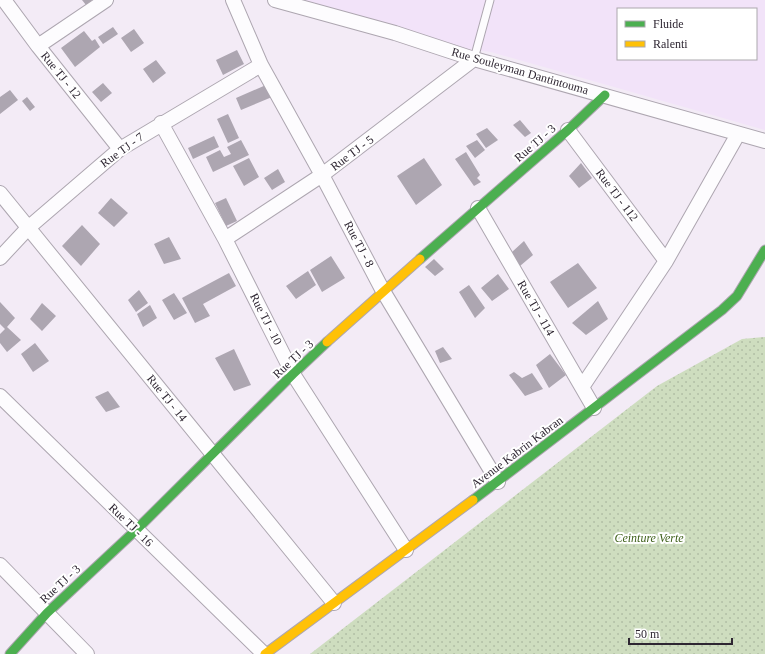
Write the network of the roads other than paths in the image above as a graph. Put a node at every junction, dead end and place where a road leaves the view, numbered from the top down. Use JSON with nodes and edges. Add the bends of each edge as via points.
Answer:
{"nodes":[{"id":1,"x":4,"y":0,"type":"edge"},
{"id":2,"x":106,"y":0,"type":"edge"},
{"id":3,"x":233,"y":0,"type":"edge"},
{"id":4,"x":275,"y":0,"type":"edge"},
{"id":5,"x":490,"y":0,"type":"edge"},
{"id":6,"x":38,"y":46,"type":"junction"},
{"id":7,"x":474,"y":60,"type":"junction"},
{"id":8,"x":261,"y":64,"type":"junction"},
{"id":9,"x":605,"y":95,"type":"junction"},
{"id":10,"x":162,"y":123,"type":"junction"},
{"id":11,"x":568,"y":130,"type":"junction"},
{"id":12,"x":738,"y":134,"type":"junction"},
{"id":13,"x":765,"y":141,"type":"edge"},
{"id":14,"x":120,"y":149,"type":"junction"},
{"id":15,"x":322,"y":175,"type":"junction"},
{"id":16,"x":0,"y":193,"type":"edge"},
{"id":17,"x":478,"y":208,"type":"junction"},
{"id":18,"x":28,"y":228,"type":"junction"},
{"id":19,"x":225,"y":240,"type":"junction"},
{"id":20,"x":765,"y":250,"type":"edge"},
{"id":21,"x":0,"y":258,"type":"edge"},
{"id":22,"x":666,"y":261,"type":"junction"},
{"id":23,"x":383,"y":291,"type":"junction"},
{"id":24,"x":293,"y":374,"type":"junction"},
{"id":25,"x":582,"y":387,"type":"junction"},
{"id":26,"x":0,"y":396,"type":"edge"},
{"id":27,"x":594,"y":408,"type":"junction"},
{"id":28,"x":212,"y":454,"type":"junction"},
{"id":29,"x":498,"y":482,"type":"junction"},
{"id":30,"x":136,"y":530,"type":"junction"},
{"id":31,"x":406,"y":550,"type":"junction"},
{"id":32,"x":0,"y":565,"type":"edge"},
{"id":33,"x":334,"y":603,"type":"junction"},
{"id":34,"x":47,"y":613,"type":"junction"},
{"id":35,"x":10,"y":654,"type":"edge"},
{"id":36,"x":88,"y":654,"type":"edge"},
{"id":37,"x":264,"y":654,"type":"edge"}],
"edges":[{"from":1,"to":6,"type":"street","name":"Rue TJ - 12"},
{"from":2,"to":6,"type":"street"},
{"from":3,"to":8,"type":"street","name":"Rue TJ - 8"},
{"from":4,"to":7,"type":"street","name":"Rue Souleyman Dantintouma","via":[[395,33]]},
{"from":5,"to":7,"type":"lane"},
{"from":6,"to":14,"type":"street","name":"Rue TJ - 12"},
{"from":7,"to":9,"type":"street","name":"Rue Souleyman Dantintouma"},
{"from":7,"to":15,"type":"street","name":"Rue TJ - 5"},
{"from":8,"to":10,"type":"street","name":"Rue TJ - 7"},
{"from":8,"to":15,"type":"street","name":"Rue TJ - 8"},
{"from":9,"to":11,"type":"street","name":"Rue TJ - 3"},
{"from":9,"to":12,"type":"street","name":"Rue Souleyman Dantintouma"},
{"from":10,"to":14,"type":"street","name":"Rue TJ - 7"},
{"from":10,"to":19,"type":"street","name":"Rue TJ - 10"},
{"from":11,"to":17,"type":"street","name":"Rue TJ - 3"},
{"from":11,"to":22,"type":"street","name":"Rue TJ - 112"},
{"from":12,"to":13,"type":"street","name":"Rue Souleyman Dantintouma"},
{"from":12,"to":22,"type":"street"},
{"from":14,"to":18,"type":"street","name":"Rue TJ - 7"},
{"from":15,"to":19,"type":"street","name":"Rue TJ - 5"},
{"from":15,"to":23,"type":"street","name":"Rue TJ - 8"},
{"from":16,"to":18,"type":"street","name":"Rue TJ - 14"},
{"from":17,"to":23,"type":"street","name":"Rue TJ - 3"},
{"from":17,"to":25,"type":"street","name":"Rue TJ - 114"},
{"from":18,"to":21,"type":"street","name":"Rue TJ - 7"},
{"from":18,"to":28,"type":"street","name":"Rue TJ - 14"},
{"from":19,"to":24,"type":"street","name":"Rue TJ - 10"},
{"from":20,"to":27,"type":"street","name":"Avenue Kabrin Kabran","via":[[737,296],[722,310]]},
{"from":22,"to":25,"type":"street"},
{"from":23,"to":24,"type":"street","name":"Rue TJ - 3"},
{"from":23,"to":29,"type":"street","name":"Rue TJ - 8"},
{"from":24,"to":28,"type":"street","name":"Rue TJ - 3"},
{"from":24,"to":31,"type":"street","name":"Rue TJ - 10"},
{"from":25,"to":27,"type":"street","name":"Rue TJ - 114"},
{"from":26,"to":30,"type":"street","name":"Rue TJ - 16"},
{"from":27,"to":29,"type":"street","name":"Avenue Kabrin Kabran"},
{"from":28,"to":30,"type":"street","name":"Rue TJ - 3"},
{"from":28,"to":33,"type":"street","name":"Rue TJ - 14"},
{"from":29,"to":31,"type":"street","name":"Avenue Kabrin Kabran"},
{"from":30,"to":34,"type":"street","name":"Rue TJ - 3"},
{"from":30,"to":37,"type":"street","name":"Rue TJ - 16"},
{"from":31,"to":33,"type":"street","name":"Avenue Kabrin Kabran"},
{"from":32,"to":34,"type":"street"},
{"from":33,"to":37,"type":"street","name":"Avenue Kabrin Kabran"},
{"from":34,"to":35,"type":"street","name":"Rue TJ - 3"},
{"from":34,"to":36,"type":"street"}]}
